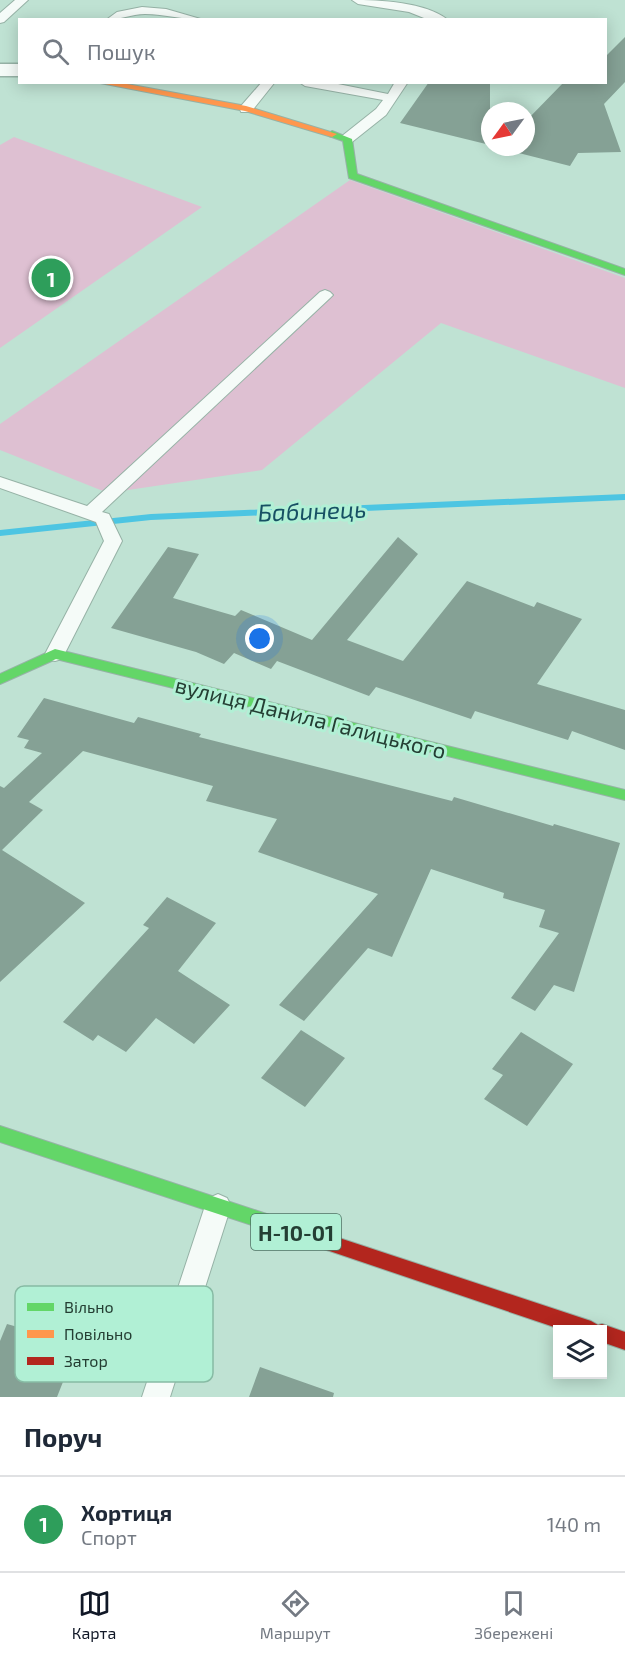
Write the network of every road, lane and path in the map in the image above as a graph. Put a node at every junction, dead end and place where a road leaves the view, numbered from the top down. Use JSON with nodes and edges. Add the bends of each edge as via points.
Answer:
{"nodes":[{"id":1,"x":22,"y":0,"type":"edge"},
{"id":2,"x":358,"y":0,"type":"edge"},
{"id":3,"x":161,"y":1,"type":"edge"},
{"id":4,"x":150,"y":11,"type":"junction"},
{"id":5,"x":116,"y":18,"type":"edge"},
{"id":6,"x":187,"y":18,"type":"edge"},
{"id":7,"x":436,"y":18,"type":"edge"},
{"id":8,"x":0,"y":19,"type":"edge"},
{"id":9,"x":0,"y":70,"type":"edge"},
{"id":10,"x":18,"y":70,"type":"edge"},
{"id":11,"x":110,"y":84,"type":"edge"},
{"id":12,"x":267,"y":84,"type":"edge"},
{"id":13,"x":316,"y":84,"type":"edge"},
{"id":14,"x":401,"y":84,"type":"edge"},
{"id":15,"x":391,"y":98,"type":"junction"},
{"id":16,"x":246,"y":109,"type":"junction"},
{"id":17,"x":347,"y":139,"type":"junction"},
{"id":18,"x":625,"y":272,"type":"edge"},
{"id":19,"x":325,"y":295,"type":"dead end"},
{"id":20,"x":0,"y":482,"type":"edge"},
{"id":21,"x":96,"y":516,"type":"junction"},
{"id":22,"x":56,"y":654,"type":"junction"},
{"id":23,"x":0,"y":679,"type":"edge"},
{"id":24,"x":625,"y":795,"type":"edge"},
{"id":25,"x":0,"y":1134,"type":"edge"},
{"id":26,"x":218,"y":1206,"type":"junction"},
{"id":27,"x":192,"y":1286,"type":"edge"},
{"id":28,"x":579,"y":1325,"type":"edge"},
{"id":29,"x":607,"y":1334,"type":"edge"},
{"id":30,"x":625,"y":1341,"type":"edge"},
{"id":31,"x":161,"y":1382,"type":"edge"},
{"id":32,"x":156,"y":1397,"type":"edge"}],
"edges":[{"from":1,"to":8,"type":"lane"},
{"from":2,"to":7,"type":"lane","via":[[411,9]]},
{"from":3,"to":4,"type":"lane"},
{"from":4,"to":5,"type":"lane","via":[[129,11]]},
{"from":4,"to":6,"type":"lane"},
{"from":9,"to":10,"type":"street"},
{"from":11,"to":16,"type":"street"},
{"from":12,"to":16,"type":"lane"},
{"from":13,"to":15,"type":"lane"},
{"from":14,"to":15,"type":"lane"},
{"from":15,"to":17,"type":"lane","via":[[381,112]]},
{"from":16,"to":17,"type":"street"},
{"from":17,"to":18,"type":"street","via":[[352,176]]},
{"from":19,"to":21,"type":"lane"},
{"from":20,"to":21,"type":"lane"},
{"from":21,"to":22,"type":"lane","via":[[113,541]]},
{"from":22,"to":23,"type":"street"},
{"from":22,"to":24,"type":"street","name":"вулиця Данила Галицького"},
{"from":25,"to":26,"type":"street","number":"Н-10-01"},
{"from":26,"to":27,"type":"lane"},
{"from":26,"to":28,"type":"street","number":"Н-10-01"},
{"from":29,"to":30,"type":"street"},
{"from":31,"to":32,"type":"lane"}]}
